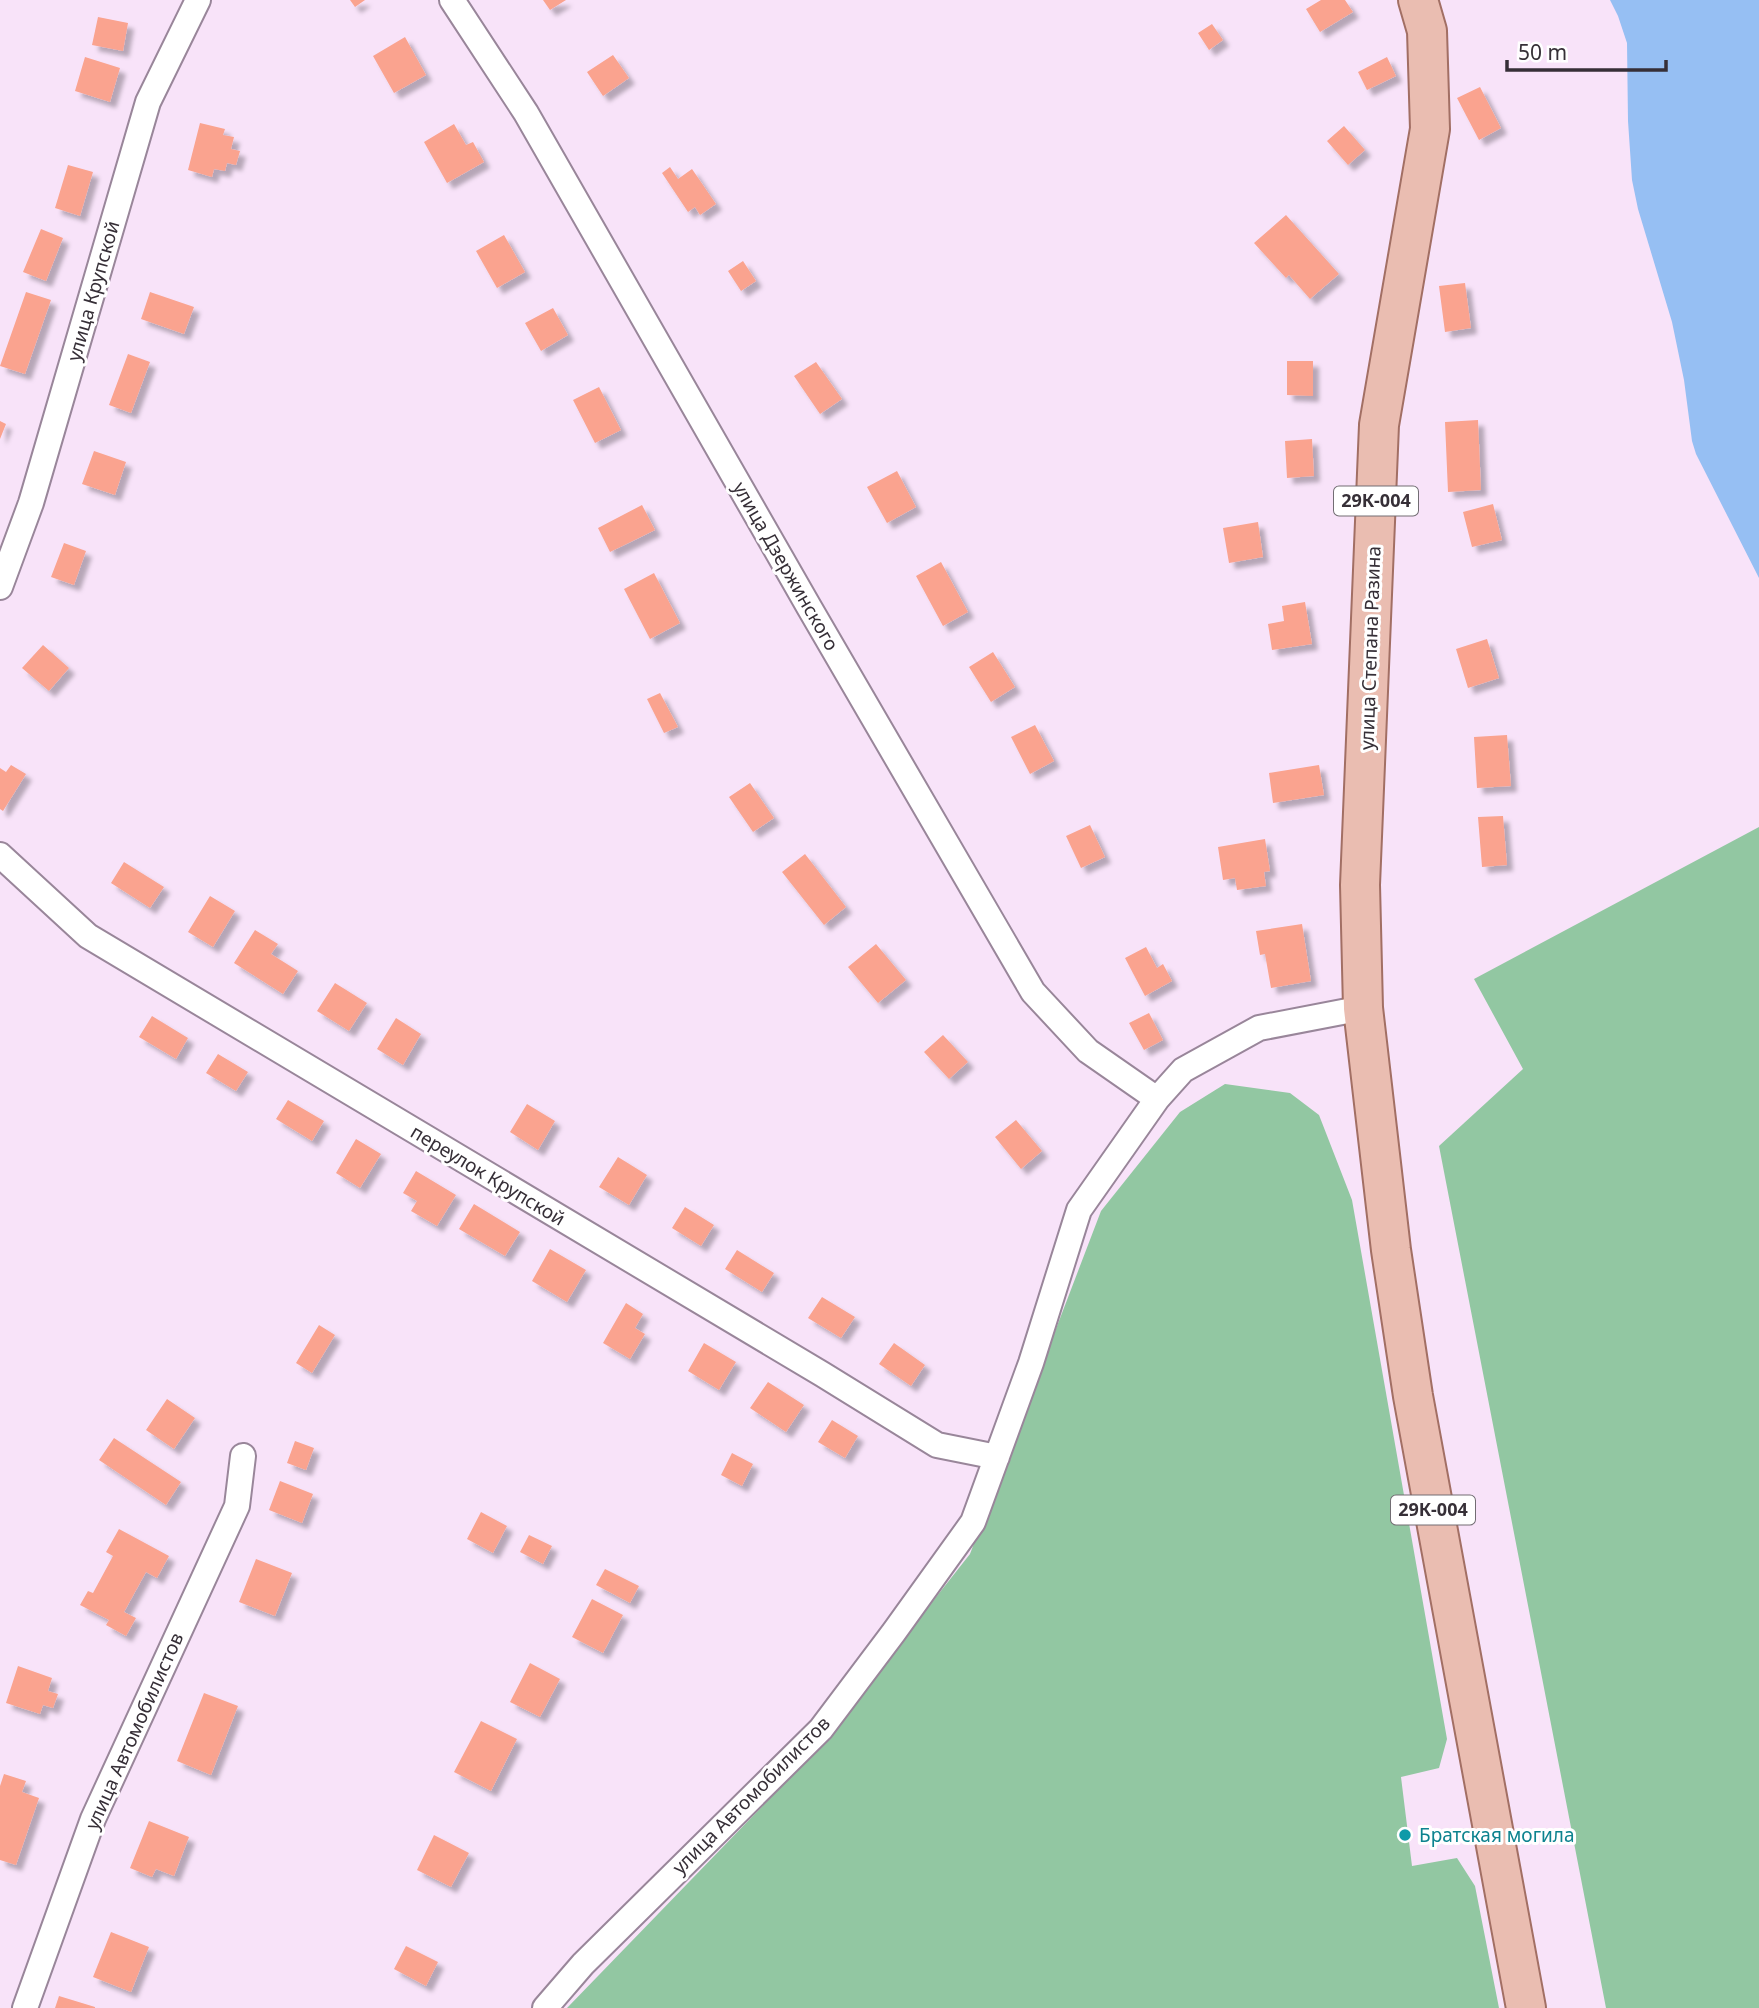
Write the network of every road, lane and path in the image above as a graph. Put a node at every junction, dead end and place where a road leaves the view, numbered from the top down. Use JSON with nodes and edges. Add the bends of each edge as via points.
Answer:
{"nodes":[{"id":1,"x":198,"y":0,"type":"edge"},
{"id":2,"x":452,"y":0,"type":"edge"},
{"id":3,"x":1418,"y":0,"type":"edge"},
{"id":4,"x":0,"y":587,"type":"edge"},
{"id":5,"x":0,"y":855,"type":"edge"},
{"id":6,"x":1363,"y":1008,"type":"junction"},
{"id":7,"x":1157,"y":1099,"type":"junction"},
{"id":8,"x":243,"y":1456,"type":"dead end"},
{"id":9,"x":997,"y":1457,"type":"junction"},
{"id":10,"x":25,"y":2008,"type":"edge"},
{"id":11,"x":545,"y":2008,"type":"edge"},
{"id":12,"x":1526,"y":2008,"type":"edge"}],
"edges":[{"from":1,"to":4,"type":"street","name":"улица Крупской","via":[[148,102],[31,503]]},
{"from":2,"to":7,"type":"street","name":"улица Дзержинского","via":[[526,113],[1033,992],[1088,1051]]},
{"from":3,"to":6,"type":"main road","name":"улица Степана Разина","number":"29К-004","via":[[1427,31],[1430,129],[1379,425],[1360,884]]},
{"from":5,"to":9,"type":"street","name":"переулок Крупской","via":[[88,936],[937,1445]]},
{"from":6,"to":7,"type":"street","name":"улица Автомобилистов","via":[[1259,1028],[1183,1070]]},
{"from":6,"to":12,"type":"main road","number":"29К-004","via":[[1413,1396]]},
{"from":7,"to":9,"type":"street","name":"улица Автомобилистов","via":[[1079,1210]]},
{"from":8,"to":10,"type":"street","name":"улица Автомобилистов","via":[[237,1506],[93,1819]]},
{"from":9,"to":11,"type":"street","name":"улица Автомобилистов","via":[[973,1522],[821,1729],[583,1964]]}]}
